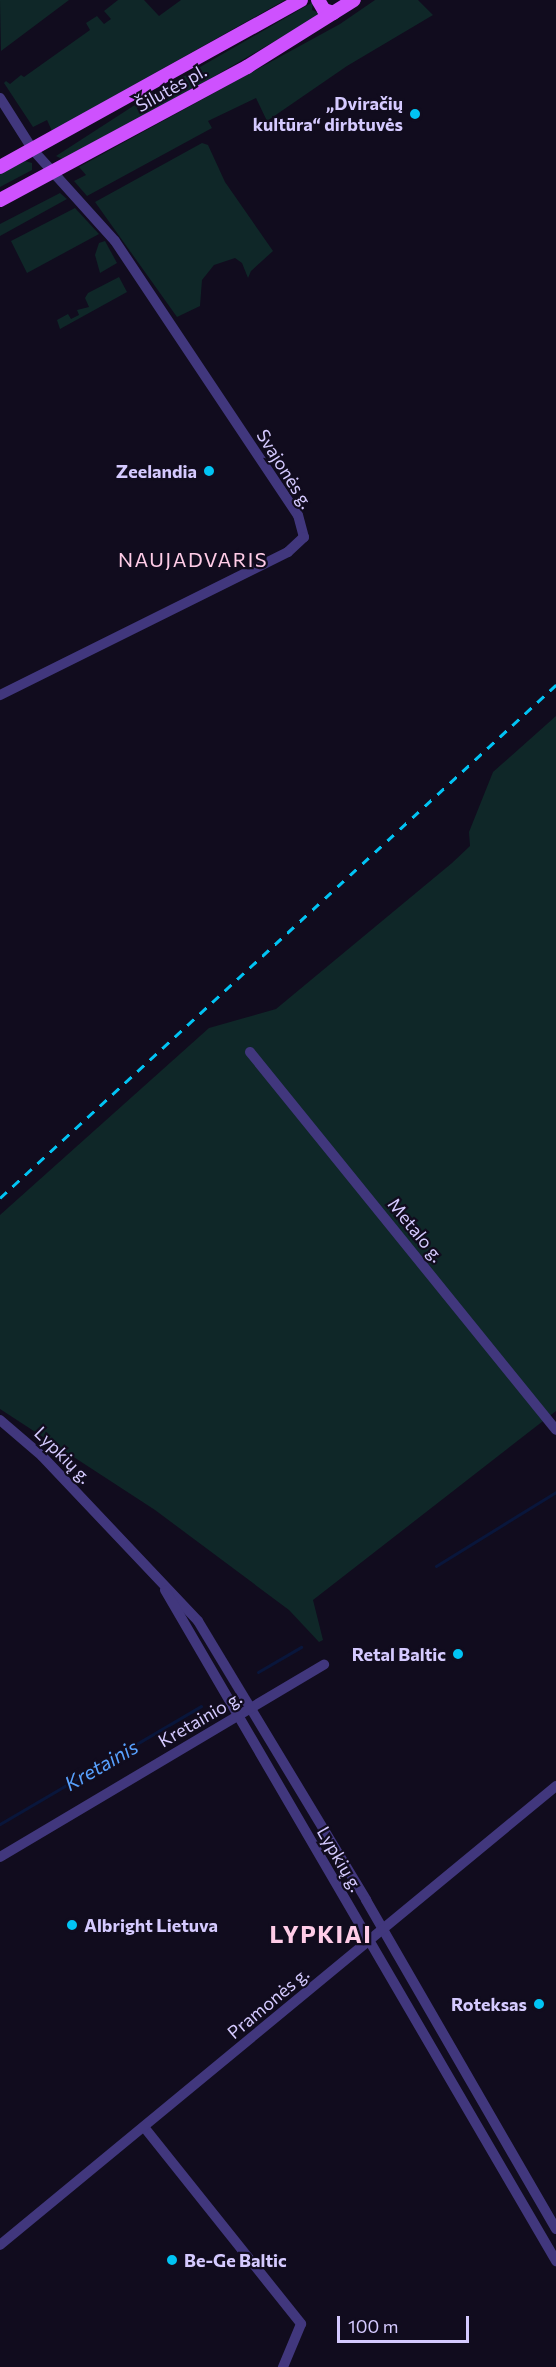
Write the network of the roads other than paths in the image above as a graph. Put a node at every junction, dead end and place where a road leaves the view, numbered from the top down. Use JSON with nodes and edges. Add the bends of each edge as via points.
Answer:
{"nodes":[{"id":1,"x":301,"y":0,"type":"edge"},
{"id":2,"x":318,"y":0,"type":"edge"},
{"id":3,"x":354,"y":0,"type":"edge"},
{"id":4,"x":334,"y":14,"type":"junction"},
{"id":5,"x":0,"y":98,"type":"edge"},
{"id":6,"x":33,"y":150,"type":"junction"},
{"id":7,"x":0,"y":167,"type":"edge"},
{"id":8,"x":52,"y":173,"type":"junction"},
{"id":9,"x":0,"y":200,"type":"edge"},
{"id":10,"x":0,"y":695,"type":"edge"},
{"id":11,"x":250,"y":1052,"type":"dead end"},
{"id":12,"x":0,"y":1420,"type":"edge"},
{"id":13,"x":556,"y":1430,"type":"edge"},
{"id":14,"x":150,"y":1568,"type":"junction"},
{"id":15,"x":324,"y":1665,"type":"dead end"},
{"id":16,"x":250,"y":1709,"type":"junction"},
{"id":17,"x":238,"y":1716,"type":"junction"},
{"id":18,"x":556,"y":1786,"type":"edge"},
{"id":19,"x":0,"y":1857,"type":"edge"},
{"id":20,"x":383,"y":1929,"type":"junction"},
{"id":21,"x":369,"y":1941,"type":"junction"},
{"id":22,"x":144,"y":2127,"type":"junction"},
{"id":23,"x":556,"y":2229,"type":"edge"},
{"id":24,"x":0,"y":2245,"type":"edge"},
{"id":25,"x":556,"y":2261,"type":"edge"},
{"id":26,"x":283,"y":2367,"type":"edge"}],
"edges":[{"from":1,"to":6,"type":"main road","name":"Šilutės pl."},
{"from":2,"to":4,"type":"main road","via":[[324,10]]},
{"from":3,"to":4,"type":"main road","name":"Šilutės pl."},
{"from":4,"to":8,"type":"main road","name":"Šilutės pl.","via":[[247,67]]},
{"from":5,"to":6,"type":"street"},
{"from":6,"to":7,"type":"main road","name":"Šilutės pl."},
{"from":6,"to":8,"type":"street"},
{"from":8,"to":9,"type":"main road","name":"Šilutės pl."},
{"from":8,"to":10,"type":"street","name":"Svajonės g.","via":[[115,241],[298,515],[304,537],[288,552]]},
{"from":11,"to":13,"type":"street","name":"Metalo g."},
{"from":12,"to":14,"type":"street","name":"Lypkių g.","via":[[42,1456]]},
{"from":14,"to":16,"type":"street","name":"Lypkių g.","via":[[198,1621]]},
{"from":14,"to":17,"type":"street","name":"Lypkių g.","via":[[173,1600]]},
{"from":15,"to":16,"type":"street","name":"Kretainio g."},
{"from":16,"to":17,"type":"street","name":"Kretainio g."},
{"from":16,"to":20,"type":"street","name":"Lypkių g."},
{"from":17,"to":19,"type":"street","name":"Kretainio g."},
{"from":17,"to":21,"type":"street","name":"Lypkių g."},
{"from":18,"to":20,"type":"street","name":"Pramonės g."},
{"from":20,"to":21,"type":"street","name":"Pramonės g."},
{"from":20,"to":23,"type":"street","name":"Lypkių g."},
{"from":21,"to":22,"type":"street","name":"Pramonės g."},
{"from":21,"to":25,"type":"street","name":"Lypkių g."},
{"from":22,"to":24,"type":"street","name":"Pramonės g."},
{"from":22,"to":26,"type":"street","via":[[301,2324]]}]}
